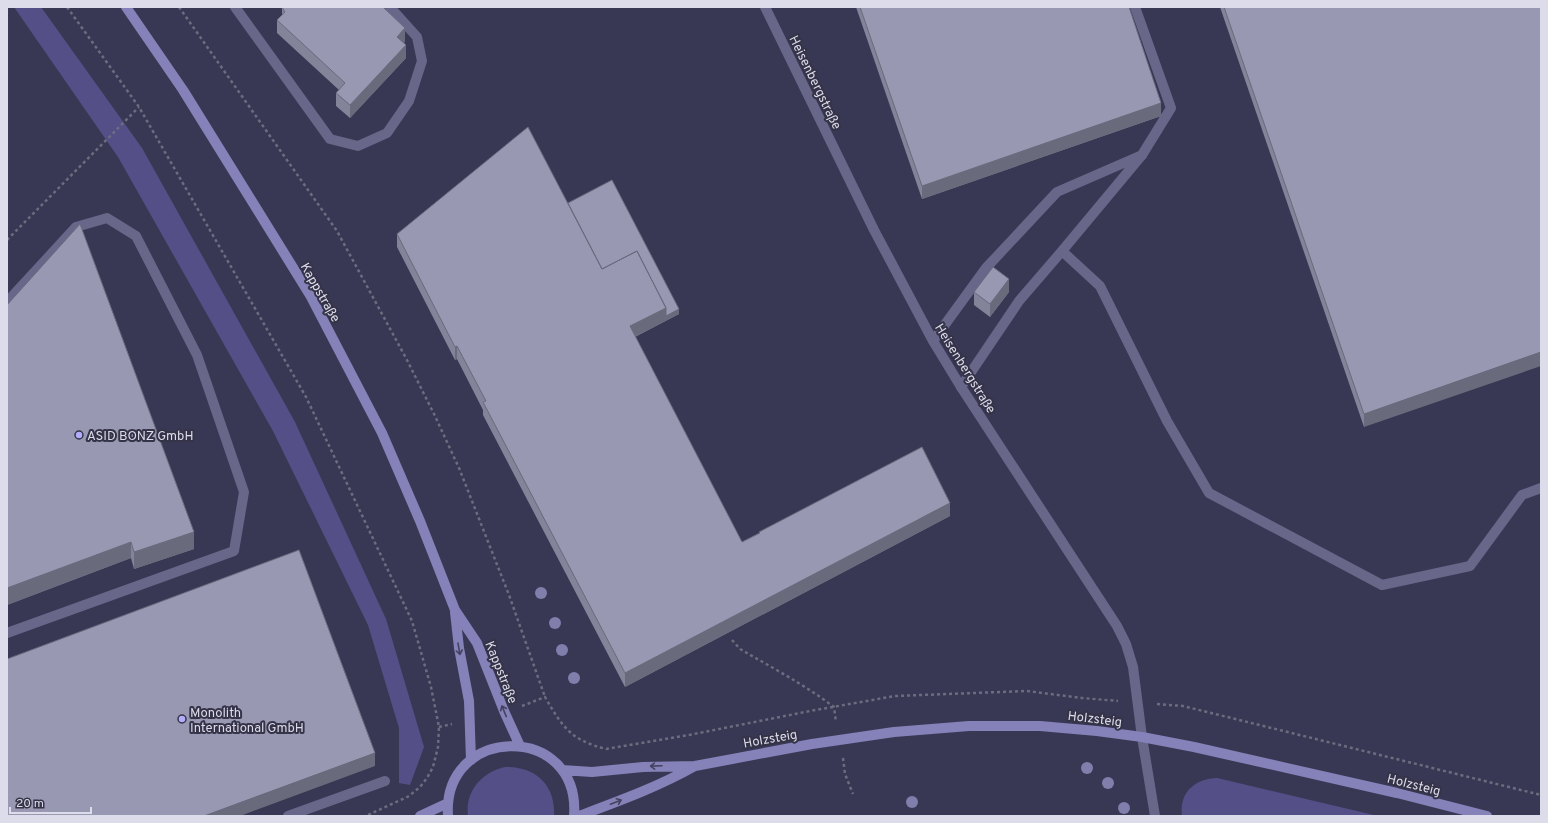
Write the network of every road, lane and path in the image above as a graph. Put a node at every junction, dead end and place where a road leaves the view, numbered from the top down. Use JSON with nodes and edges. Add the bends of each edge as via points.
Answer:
{"nodes":[{"id":1,"x":67,"y":7,"type":"edge"},
{"id":2,"x":126,"y":7,"type":"edge"},
{"id":3,"x":179,"y":7,"type":"edge"},
{"id":4,"x":235,"y":7,"type":"edge"},
{"id":5,"x":390,"y":7,"type":"edge"},
{"id":6,"x":766,"y":7,"type":"edge"},
{"id":7,"x":1135,"y":7,"type":"edge"},
{"id":8,"x":139,"y":107,"type":"junction"},
{"id":9,"x":1142,"y":155,"type":"junction"},
{"id":10,"x":7,"y":240,"type":"edge"},
{"id":11,"x":1062,"y":251,"type":"junction"},
{"id":12,"x":7,"y":302,"type":"edge"},
{"id":13,"x":933,"y":341,"type":"junction"},
{"id":14,"x":961,"y":387,"type":"junction"},
{"id":15,"x":1541,"y":488,"type":"edge"},
{"id":16,"x":455,"y":610,"type":"junction"},
{"id":17,"x":7,"y":633,"type":"edge"},
{"id":18,"x":732,"y":640,"type":"dead end"},
{"id":19,"x":545,"y":697,"type":"dead end"},
{"id":20,"x":1142,"y":737,"type":"junction"},
{"id":21,"x":839,"y":740,"type":"junction"},
{"id":22,"x":520,"y":746,"type":"junction"},
{"id":23,"x":471,"y":760,"type":"junction"},
{"id":24,"x":695,"y":766,"type":"junction"},
{"id":25,"x":562,"y":770,"type":"junction"},
{"id":26,"x":385,"y":781,"type":"dead end"},
{"id":27,"x":853,"y":794,"type":"dead end"},
{"id":28,"x":448,"y":802,"type":"junction"},
{"id":29,"x":288,"y":816,"type":"edge"},
{"id":30,"x":366,"y":816,"type":"edge"},
{"id":31,"x":420,"y":816,"type":"edge"},
{"id":32,"x":448,"y":816,"type":"edge"},
{"id":33,"x":574,"y":816,"type":"edge"},
{"id":34,"x":579,"y":816,"type":"edge"},
{"id":35,"x":1155,"y":816,"type":"edge"},
{"id":36,"x":1487,"y":816,"type":"edge"}],
"edges":[{"from":1,"to":8,"type":"path"},
{"from":2,"to":16,"type":"street","name":"Kappstraße","via":[[183,90],[310,295],[382,433]]},
{"from":3,"to":19,"type":"path","via":[[337,231],[407,360],[459,468],[509,595]]},
{"from":4,"to":5,"type":"street","via":[[330,139],[358,146],[387,133],[409,101],[422,61],[417,38]]},
{"from":6,"to":13,"type":"street","name":"Heisenbergstraße","via":[[874,230]]},
{"from":7,"to":9,"type":"street","via":[[1171,108]]},
{"from":8,"to":10,"type":"path"},
{"from":8,"to":30,"type":"path","via":[[306,397],[412,622],[431,687],[439,727],[438,747],[433,767],[420,787],[410,796]]},
{"from":9,"to":11,"type":"street"},
{"from":9,"to":13,"type":"street","via":[[1057,192],[986,268]]},
{"from":11,"to":14,"type":"street","via":[[1019,301]]},
{"from":11,"to":15,"type":"street","via":[[1100,286],[1167,421],[1209,493],[1382,586],[1470,566],[1522,494]]},
{"from":12,"to":17,"type":"street","via":[[76,228],[108,218],[136,236],[197,355],[244,492],[234,551]]},
{"from":13,"to":14,"type":"street","name":"Heisenbergstraße"},
{"from":14,"to":20,"type":"street","name":"Heisenbergstraße","via":[[1118,626],[1133,667]]},
{"from":22,"to":16,"type":"street","name":"Kappstraße","one_way":true,"via":[[477,643]]},
{"from":16,"to":23,"type":"street","name":"Kappstraße","one_way":true,"via":[[469,701]]},
{"from":18,"to":21,"type":"path","via":[[740,648],[816,693],[834,707]]},
{"from":20,"to":21,"type":"street","name":"Holzsteig","via":[[1074,728],[1006,725],[894,732]]},
{"from":20,"to":35,"type":"street","name":"Heisenbergstraße"},
{"from":20,"to":36,"type":"street","name":"Holzsteig","via":[[1397,793]]},
{"from":21,"to":24,"type":"street","name":"Holzsteig"},
{"from":21,"to":27,"type":"path"},
{"from":22,"to":23,"type":"street","via":[[494,748]]},
{"from":22,"to":25,"type":"street","via":[[544,754]]},
{"from":23,"to":28,"type":"street","via":[[456,779]]},
{"from":24,"to":25,"type":"street","name":"Holzsteig","one_way":true,"via":[[642,767],[592,772]]},
{"from":34,"to":24,"type":"street","name":"Holzsteig","one_way":true,"via":[[647,790]]},
{"from":25,"to":33,"type":"street","via":[[573,793]]},
{"from":26,"to":29,"type":"street"},
{"from":28,"to":31,"type":"street"},
{"from":28,"to":32,"type":"street"}]}
